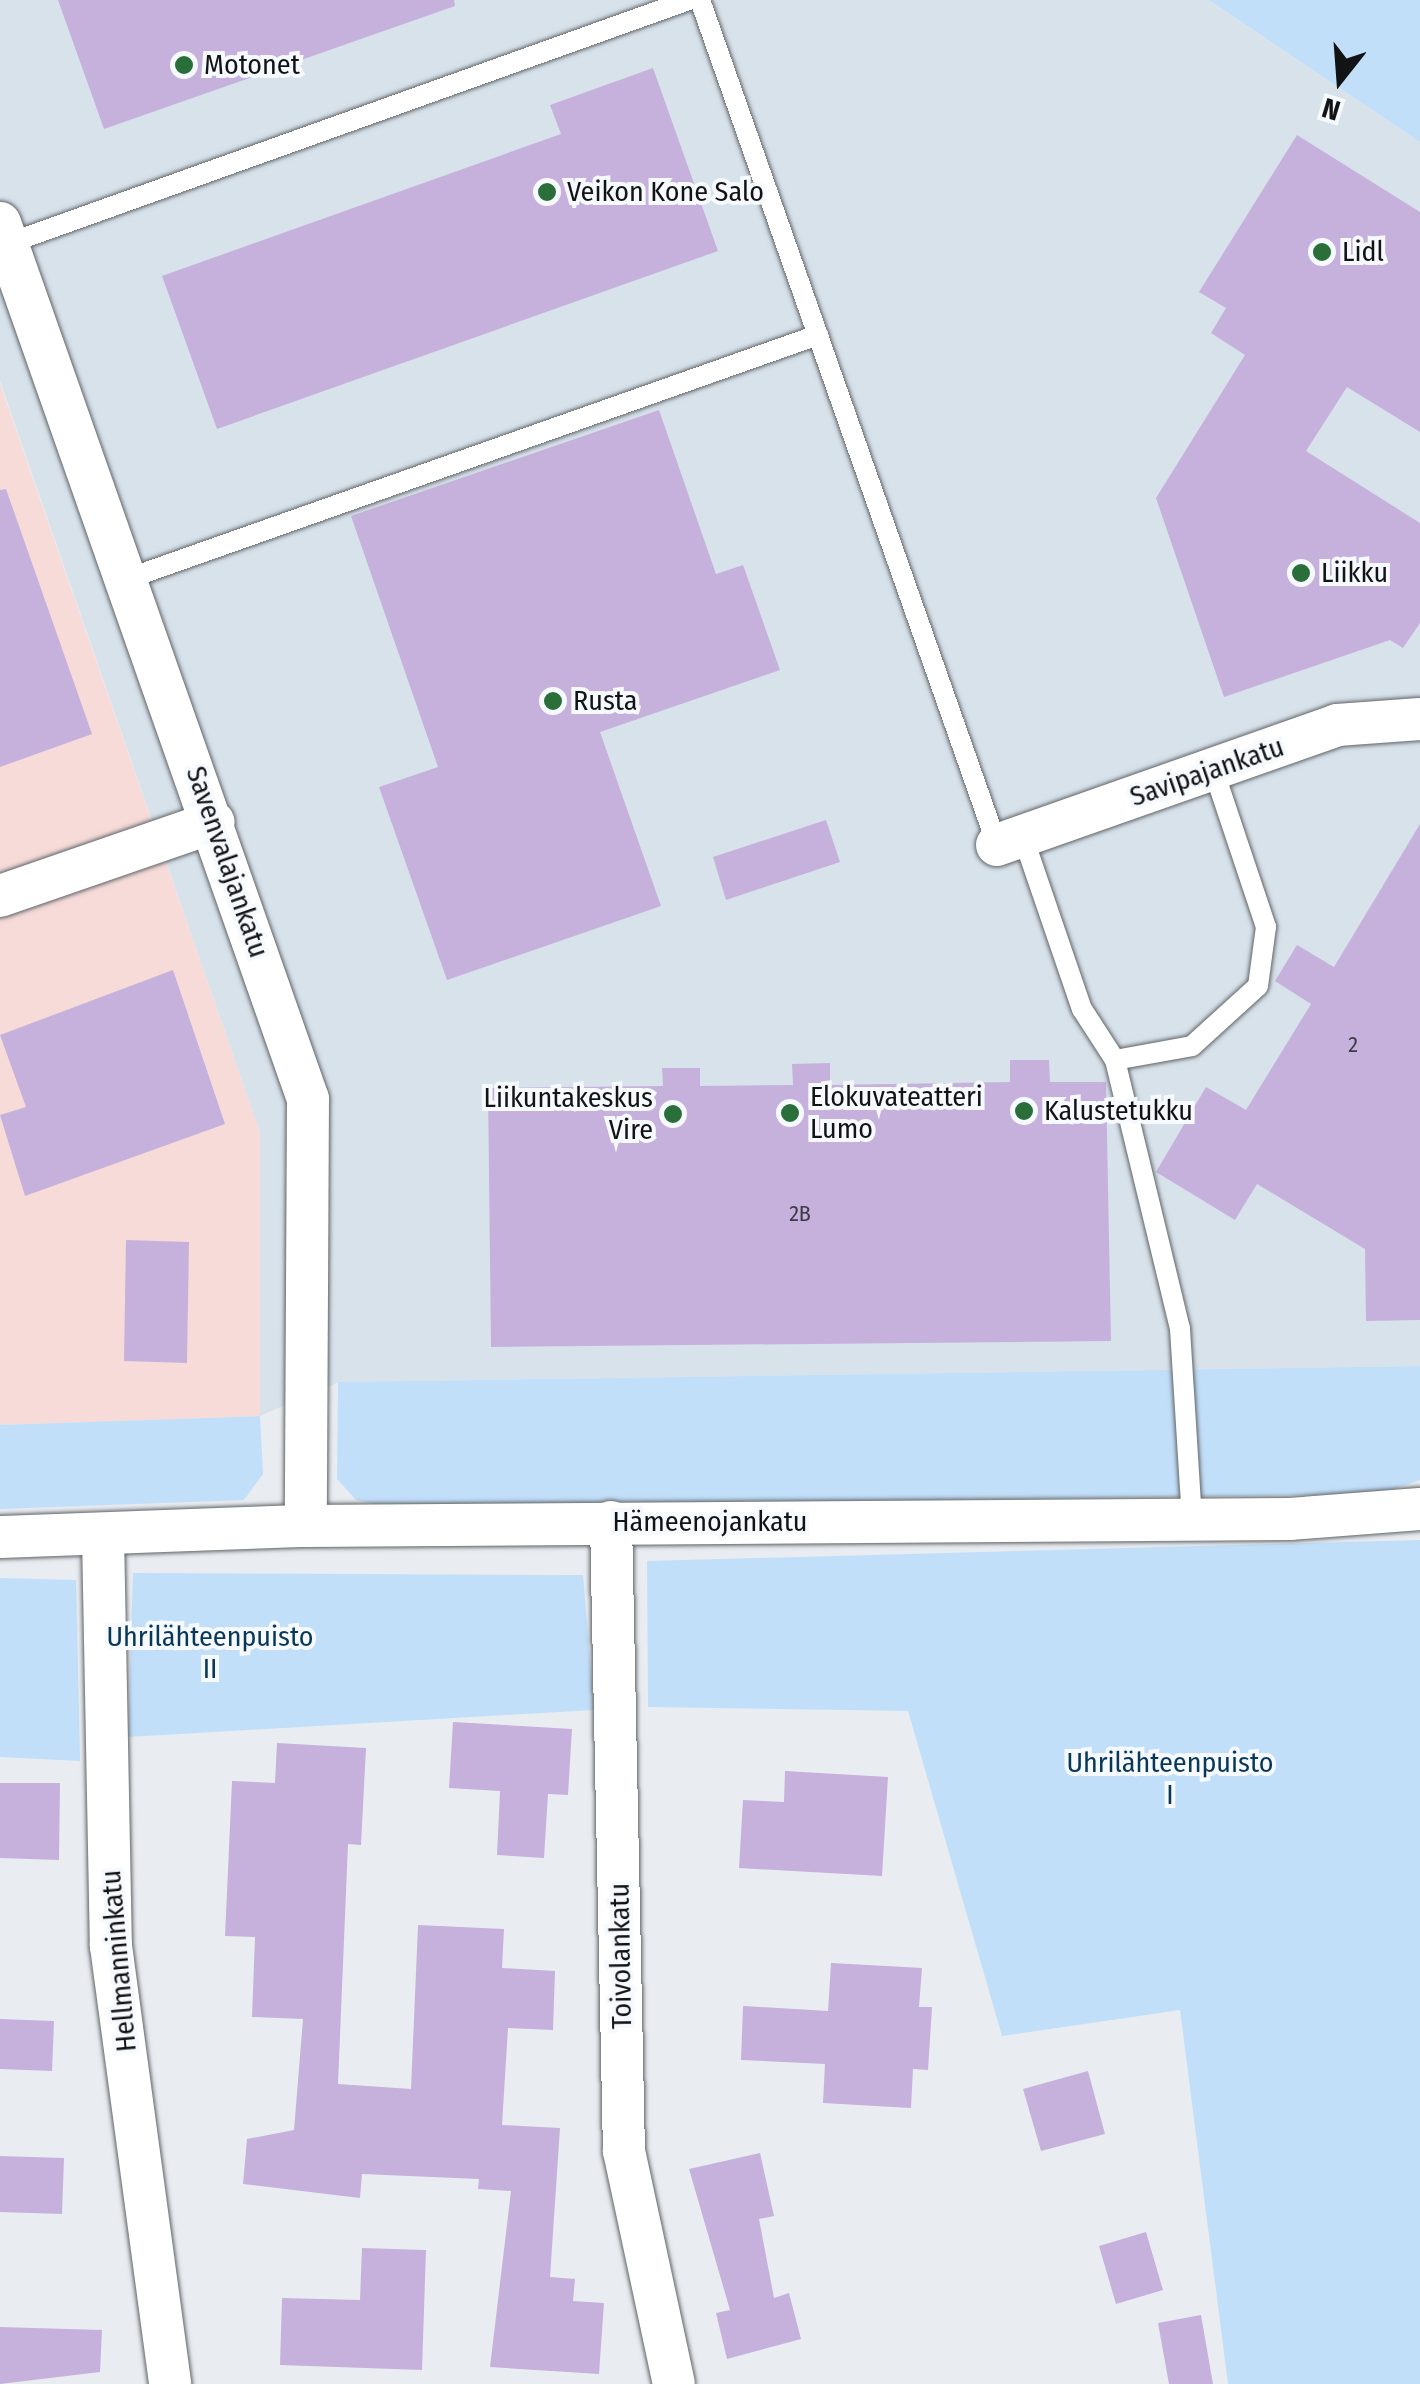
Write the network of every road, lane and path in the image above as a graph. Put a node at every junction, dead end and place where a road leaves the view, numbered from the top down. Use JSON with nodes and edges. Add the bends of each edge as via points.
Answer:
{"nodes":[{"id":1,"x":689,"y":0,"type":"edge"},
{"id":2,"x":700,"y":0,"type":"edge"},
{"id":3,"x":4,"y":233,"type":"edge"},
{"id":4,"x":818,"y":335,"type":"junction"},
{"id":5,"x":127,"y":579,"type":"junction"},
{"id":6,"x":1420,"y":719,"type":"edge"},
{"id":7,"x":1213,"y":769,"type":"junction"},
{"id":8,"x":214,"y":822,"type":"junction"},
{"id":9,"x":1010,"y":841,"type":"junction"},
{"id":10,"x":0,"y":896,"type":"edge"},
{"id":11,"x":1115,"y":1060,"type":"junction"},
{"id":12,"x":1420,"y":1510,"type":"edge"},
{"id":13,"x":1192,"y":1519,"type":"junction"},
{"id":14,"x":612,"y":1522,"type":"junction"},
{"id":15,"x":306,"y":1526,"type":"junction"},
{"id":16,"x":103,"y":1535,"type":"junction"},
{"id":17,"x":0,"y":1537,"type":"edge"},
{"id":18,"x":170,"y":2384,"type":"edge"},
{"id":19,"x":674,"y":2384,"type":"edge"}],
"edges":[{"from":1,"to":3,"type":"lane"},
{"from":2,"to":4,"type":"lane"},
{"from":3,"to":5,"type":"street","name":"Savenvalajankatu"},
{"from":4,"to":5,"type":"lane"},
{"from":4,"to":9,"type":"lane"},
{"from":5,"to":8,"type":"street","name":"Savenvalajankatu"},
{"from":6,"to":7,"type":"street","name":"Savipajankatu","via":[[1356,720]]},
{"from":7,"to":9,"type":"street","name":"Savipajankatu"},
{"from":7,"to":11,"type":"lane","via":[[1266,926],[1258,986],[1192,1046]]},
{"from":8,"to":10,"type":"street"},
{"from":8,"to":15,"type":"street","name":"Savenvalajankatu","via":[[308,1099]]},
{"from":9,"to":11,"type":"lane","via":[[1082,1008]]},
{"from":11,"to":13,"type":"lane","via":[[1180,1329]]},
{"from":12,"to":13,"type":"street","name":"Hämeenojankatu"},
{"from":13,"to":14,"type":"street","name":"Hämeenojankatu"},
{"from":14,"to":15,"type":"street","name":"Hämeenojankatu"},
{"from":14,"to":19,"type":"street","name":"Toivolankatu","via":[[624,2151]]},
{"from":15,"to":16,"type":"street","name":"Hämeenojankatu"},
{"from":16,"to":17,"type":"street","name":"Hämeenojankatu"},
{"from":16,"to":18,"type":"street","name":"Hellmanninkatu","via":[[112,1946]]}]}
